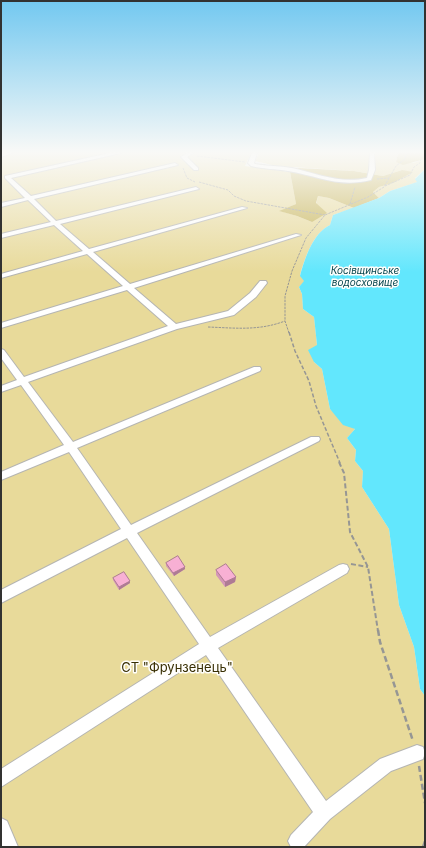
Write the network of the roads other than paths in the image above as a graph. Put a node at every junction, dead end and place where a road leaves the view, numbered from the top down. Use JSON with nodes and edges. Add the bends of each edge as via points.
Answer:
{"nodes":[{"id":1,"x":23,"y":193,"type":"edge"},
{"id":2,"x":53,"y":193,"type":"edge"},
{"id":3,"x":181,"y":193,"type":"edge"},
{"id":4,"x":29,"y":198,"type":"junction"},
{"id":5,"x":1,"y":205,"type":"edge"},
{"id":6,"x":244,"y":208,"type":"dead end"},
{"id":7,"x":55,"y":223,"type":"junction"},
{"id":8,"x":298,"y":235,"type":"dead end"},
{"id":9,"x":1,"y":236,"type":"edge"},
{"id":10,"x":89,"y":252,"type":"junction"},
{"id":11,"x":1,"y":276,"type":"edge"},
{"id":12,"x":263,"y":283,"type":"dead end"},
{"id":13,"x":127,"y":286,"type":"junction"},
{"id":14,"x":1,"y":326,"type":"edge"},
{"id":15,"x":174,"y":327,"type":"junction"},
{"id":16,"x":1,"y":352,"type":"edge"},
{"id":17,"x":257,"y":369,"type":"dead end"},
{"id":18,"x":22,"y":381,"type":"junction"},
{"id":19,"x":1,"y":389,"type":"edge"},
{"id":20,"x":315,"y":439,"type":"dead end"},
{"id":21,"x":70,"y":446,"type":"junction"},
{"id":22,"x":1,"y":476,"type":"edge"},
{"id":23,"x":129,"y":530,"type":"junction"},
{"id":24,"x":343,"y":569,"type":"road end"},
{"id":25,"x":1,"y":597,"type":"edge"},
{"id":26,"x":208,"y":646,"type":"junction"},
{"id":27,"x":417,"y":753,"type":"road end"},
{"id":28,"x":1,"y":779,"type":"edge"},
{"id":29,"x":324,"y":813,"type":"junction"},
{"id":30,"x":1,"y":827,"type":"edge"},
{"id":31,"x":297,"y":841,"type":"dead end"},
{"id":32,"x":9,"y":847,"type":"edge"}],
"edges":[{"from":1,"to":4,"type":"street"},
{"from":2,"to":4,"type":"street"},
{"from":3,"to":7,"type":"street"},
{"from":4,"to":5,"type":"street"},
{"from":4,"to":7,"type":"street"},
{"from":6,"to":10,"type":"street"},
{"from":7,"to":9,"type":"street"},
{"from":7,"to":10,"type":"street"},
{"from":8,"to":13,"type":"street"},
{"from":10,"to":11,"type":"street"},
{"from":10,"to":13,"type":"street"},
{"from":12,"to":15,"type":"street","via":[[232,313]]},
{"from":13,"to":14,"type":"street"},
{"from":13,"to":15,"type":"street"},
{"from":15,"to":18,"type":"street"},
{"from":16,"to":18,"type":"street"},
{"from":17,"to":21,"type":"street"},
{"from":18,"to":19,"type":"street"},
{"from":18,"to":21,"type":"street"},
{"from":20,"to":23,"type":"street"},
{"from":21,"to":22,"type":"street"},
{"from":21,"to":23,"type":"street"},
{"from":23,"to":25,"type":"street"},
{"from":23,"to":26,"type":"street"},
{"from":24,"to":26,"type":"street"},
{"from":26,"to":28,"type":"street"},
{"from":26,"to":29,"type":"street"},
{"from":27,"to":29,"type":"street","via":[[386,766]]},
{"from":29,"to":31,"type":"street"},
{"from":30,"to":32,"type":"street"}]}
